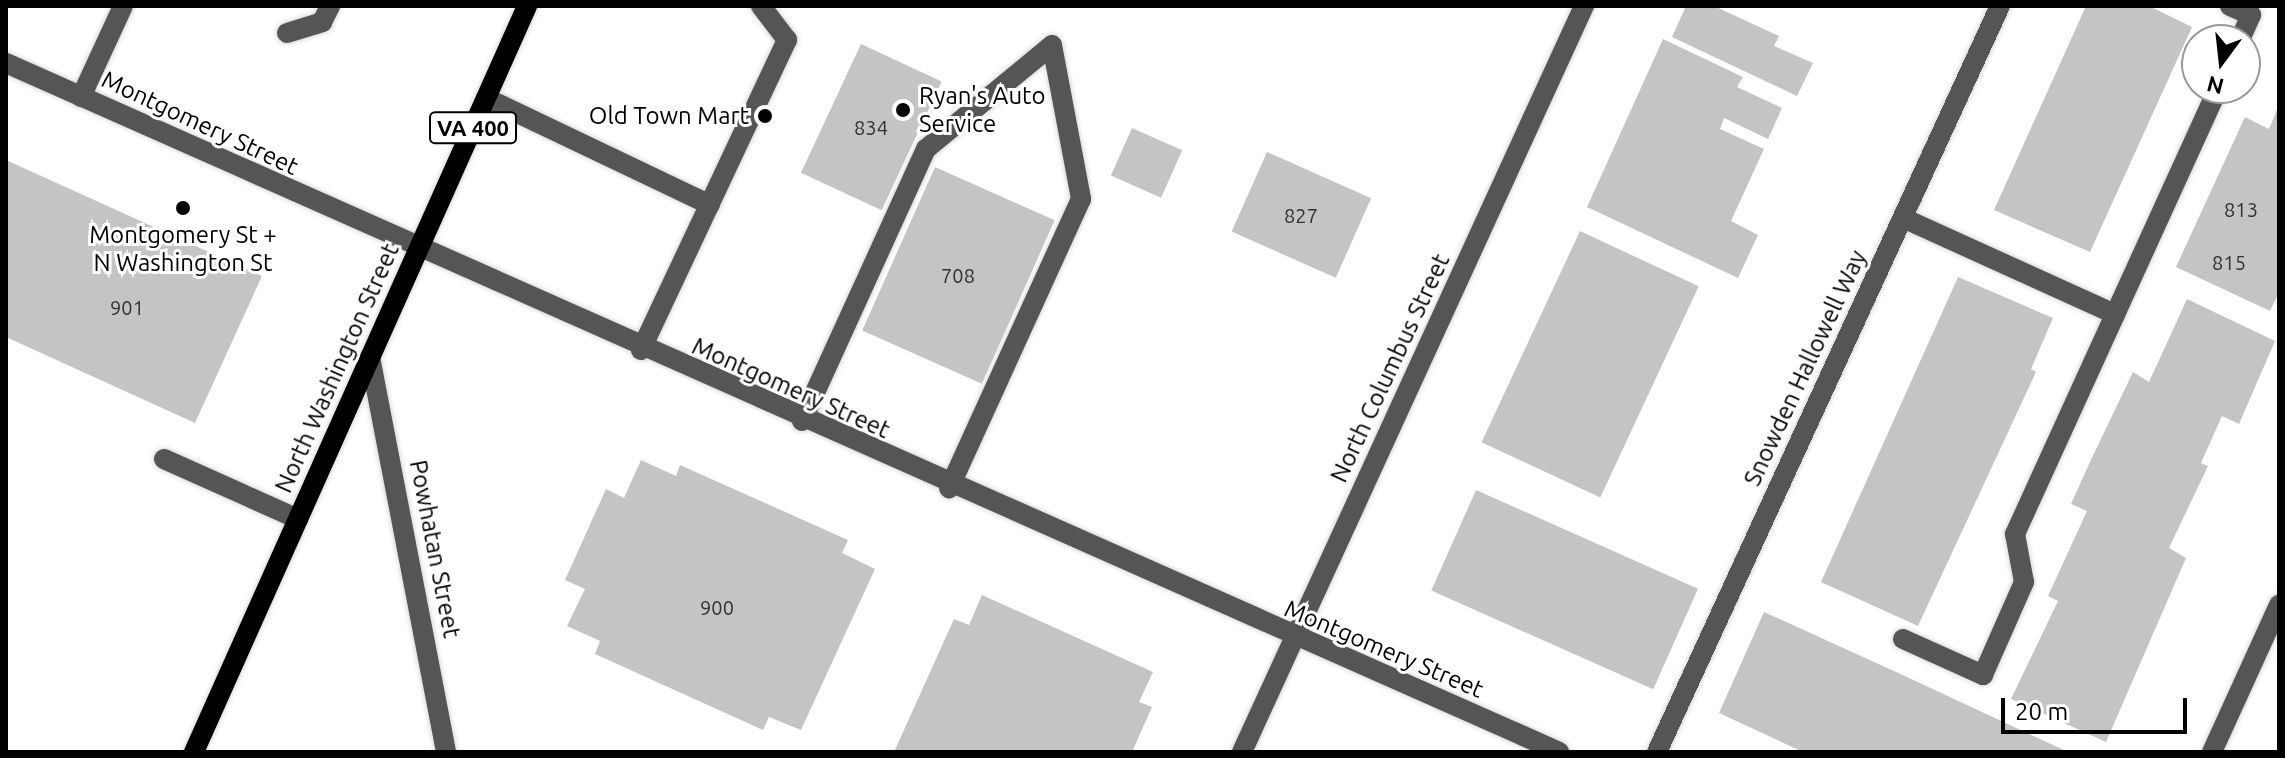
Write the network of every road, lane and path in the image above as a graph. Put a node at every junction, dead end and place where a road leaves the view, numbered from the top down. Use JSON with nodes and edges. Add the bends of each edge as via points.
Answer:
{"nodes":[{"id":1,"x":123,"y":6,"type":"edge"},
{"id":2,"x":330,"y":6,"type":"edge"},
{"id":3,"x":527,"y":6,"type":"edge"},
{"id":4,"x":761,"y":6,"type":"edge"},
{"id":5,"x":1584,"y":6,"type":"edge"},
{"id":6,"x":2000,"y":6,"type":"edge"},
{"id":7,"x":2230,"y":6,"type":"edge"},
{"id":8,"x":2247,"y":24,"type":"edge"},
{"id":9,"x":287,"y":33,"type":"dead end"},
{"id":10,"x":6,"y":63,"type":"edge"},
{"id":11,"x":81,"y":97,"type":"junction"},
{"id":12,"x":486,"y":98,"type":"junction"},
{"id":13,"x":2211,"y":104,"type":"edge"},
{"id":14,"x":710,"y":205,"type":"junction"},
{"id":15,"x":1903,"y":218,"type":"junction"},
{"id":16,"x":418,"y":251,"type":"junction"},
{"id":17,"x":2115,"y":314,"type":"junction"},
{"id":18,"x":641,"y":350,"type":"junction"},
{"id":19,"x":370,"y":357,"type":"junction"},
{"id":20,"x":802,"y":421,"type":"junction"},
{"id":21,"x":164,"y":459,"type":"dead end"},
{"id":22,"x":949,"y":488,"type":"junction"},
{"id":23,"x":298,"y":519,"type":"junction"},
{"id":24,"x":2279,"y":605,"type":"edge"},
{"id":25,"x":1903,"y":639,"type":"dead end"},
{"id":26,"x":1294,"y":640,"type":"junction"},
{"id":27,"x":194,"y":752,"type":"edge"},
{"id":28,"x":446,"y":752,"type":"edge"},
{"id":29,"x":1242,"y":752,"type":"edge"},
{"id":30,"x":1559,"y":752,"type":"edge"},
{"id":31,"x":1657,"y":752,"type":"edge"},
{"id":32,"x":2212,"y":752,"type":"edge"}],
"edges":[{"from":1,"to":11,"type":"street"},
{"from":2,"to":9,"type":"street","via":[[322,22]]},
{"from":3,"to":12,"type":"main road","name":"North Washington Street","number":"VA 400"},
{"from":4,"to":14,"type":"street","via":[[787,40]]},
{"from":5,"to":26,"type":"street","name":"North Columbus Street"},
{"from":6,"to":15,"type":"street","name":"Snowden Hallowell Way"},
{"from":7,"to":8,"type":"street","via":[[2251,15]]},
{"from":10,"to":11,"type":"street","name":"Montgomery Street"},
{"from":11,"to":16,"type":"street","name":"Montgomery Street"},
{"from":12,"to":14,"type":"street"},
{"from":12,"to":16,"type":"main road","name":"North Washington Street","number":"VA 400"},
{"from":13,"to":17,"type":"street"},
{"from":14,"to":18,"type":"street"},
{"from":15,"to":17,"type":"street"},
{"from":15,"to":31,"type":"street","name":"Snowden Hallowell Way"},
{"from":16,"to":18,"type":"street","name":"Montgomery Street"},
{"from":16,"to":19,"type":"main road","name":"North Washington Street","number":"VA 400"},
{"from":17,"to":25,"type":"street","via":[[2015,534],[2024,582],[1983,675]]},
{"from":18,"to":20,"type":"street","name":"Montgomery Street"},
{"from":19,"to":23,"type":"main road","name":"North Washington Street","number":"VA 400"},
{"from":19,"to":28,"type":"street","name":"Powhatan Street"},
{"from":20,"to":22,"type":"street","name":"Montgomery Street"},
{"from":20,"to":22,"type":"street","via":[[926,149],[1052,45],[1081,199]]},
{"from":21,"to":23,"type":"street"},
{"from":22,"to":26,"type":"street","name":"Montgomery Street"},
{"from":23,"to":27,"type":"main road","name":"North Washington Street","number":"VA 400"},
{"from":24,"to":32,"type":"street"},
{"from":26,"to":29,"type":"street","name":"North Columbus Street"},
{"from":26,"to":30,"type":"street","name":"Montgomery Street"}]}
